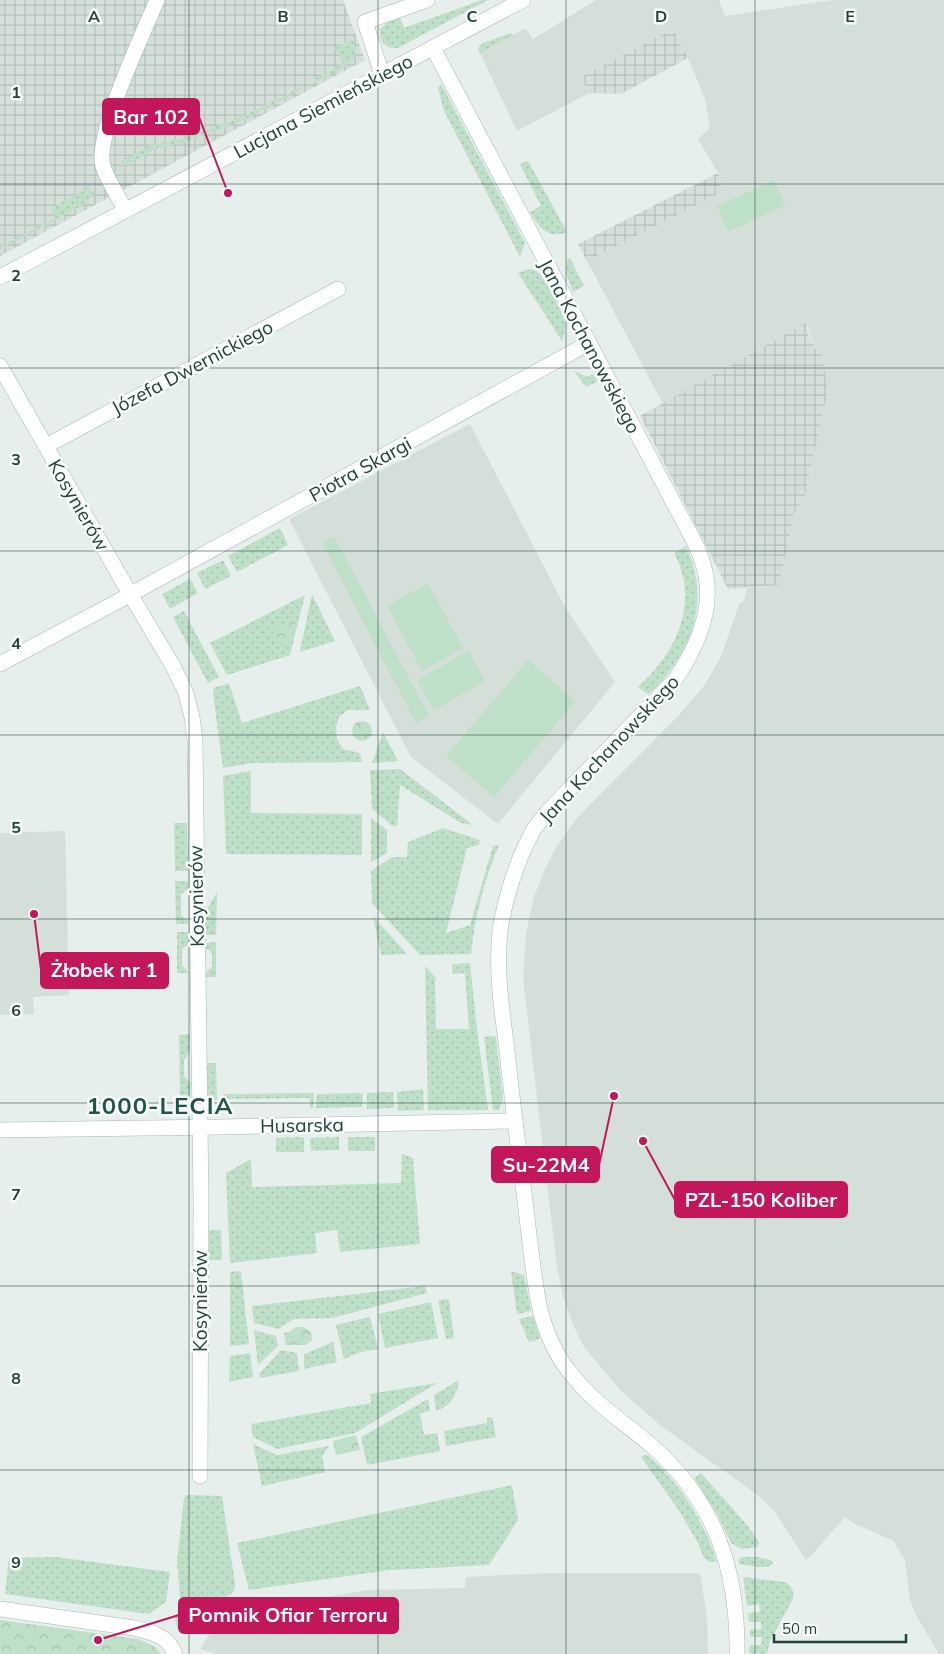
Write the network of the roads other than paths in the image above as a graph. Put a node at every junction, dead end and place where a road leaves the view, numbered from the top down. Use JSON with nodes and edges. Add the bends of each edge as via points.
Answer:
{"nodes":[{"id":1,"x":157,"y":0,"type":"edge"},
{"id":2,"x":427,"y":0,"type":"edge"},
{"id":3,"x":523,"y":0,"type":"edge"},
{"id":4,"x":433,"y":48,"type":"junction"},
{"id":5,"x":382,"y":74,"type":"junction"},
{"id":6,"x":125,"y":210,"type":"junction"},
{"id":7,"x":0,"y":277,"type":"edge"},
{"id":8,"x":338,"y":289,"type":"dead end"},
{"id":9,"x":589,"y":344,"type":"junction"},
{"id":10,"x":0,"y":366,"type":"edge"},
{"id":11,"x":46,"y":446,"type":"junction"},
{"id":12,"x":130,"y":594,"type":"junction"},
{"id":13,"x":0,"y":664,"type":"edge"},
{"id":14,"x":515,"y":1121,"type":"junction"},
{"id":15,"x":200,"y":1127,"type":"junction"},
{"id":16,"x":0,"y":1130,"type":"edge"},
{"id":17,"x":200,"y":1476,"type":"dead end"},
{"id":18,"x":0,"y":1610,"type":"edge"},
{"id":19,"x":175,"y":1653,"type":"edge"},
{"id":20,"x":737,"y":1654,"type":"edge"}],
"edges":[{"from":1,"to":6,"type":"street","via":[[104,134],[103,166]]},
{"from":2,"to":5,"type":"street","via":[[365,22]]},
{"from":3,"to":4,"type":"street","name":"Lucjana Siemieńskiego"},
{"from":4,"to":5,"type":"street","name":"Lucjana Siemieńskiego"},
{"from":4,"to":9,"type":"street","name":"Jana Kochanowskiego"},
{"from":5,"to":6,"type":"street","name":"Lucjana Siemieńskiego"},
{"from":6,"to":7,"type":"street","name":"Lucjana Siemieńskiego"},
{"from":8,"to":11,"type":"street","name":"Józefa Dwernickiego"},
{"from":9,"to":12,"type":"street","name":"Piotra Skargi"},
{"from":9,"to":14,"type":"street","name":"Jana Kochanowskiego","via":[[702,558],[708,591],[703,626],[688,662],[674,682],[534,830],[518,866],[500,930],[498,967]]},
{"from":10,"to":11,"type":"street","name":"Kosynierów"},
{"from":11,"to":12,"type":"street","name":"Kosynierów"},
{"from":12,"to":13,"type":"street","name":"Piotra Skargi"},
{"from":12,"to":15,"type":"street","name":"Kosynierów","via":[[173,666],[186,693],[192,717],[195,741]]},
{"from":14,"to":15,"type":"street","name":"Husarska"},
{"from":14,"to":20,"type":"street","name":"Jana Kochanowskiego","via":[[534,1276],[542,1317],[554,1347],[572,1376],[597,1402],[669,1463],[688,1484],[709,1516],[724,1552],[736,1600]]},
{"from":15,"to":16,"type":"street","name":"Husarska"},
{"from":15,"to":17,"type":"street","name":"Kosynierów"},
{"from":18,"to":19,"type":"street","via":[[134,1628],[164,1638]]}]}
